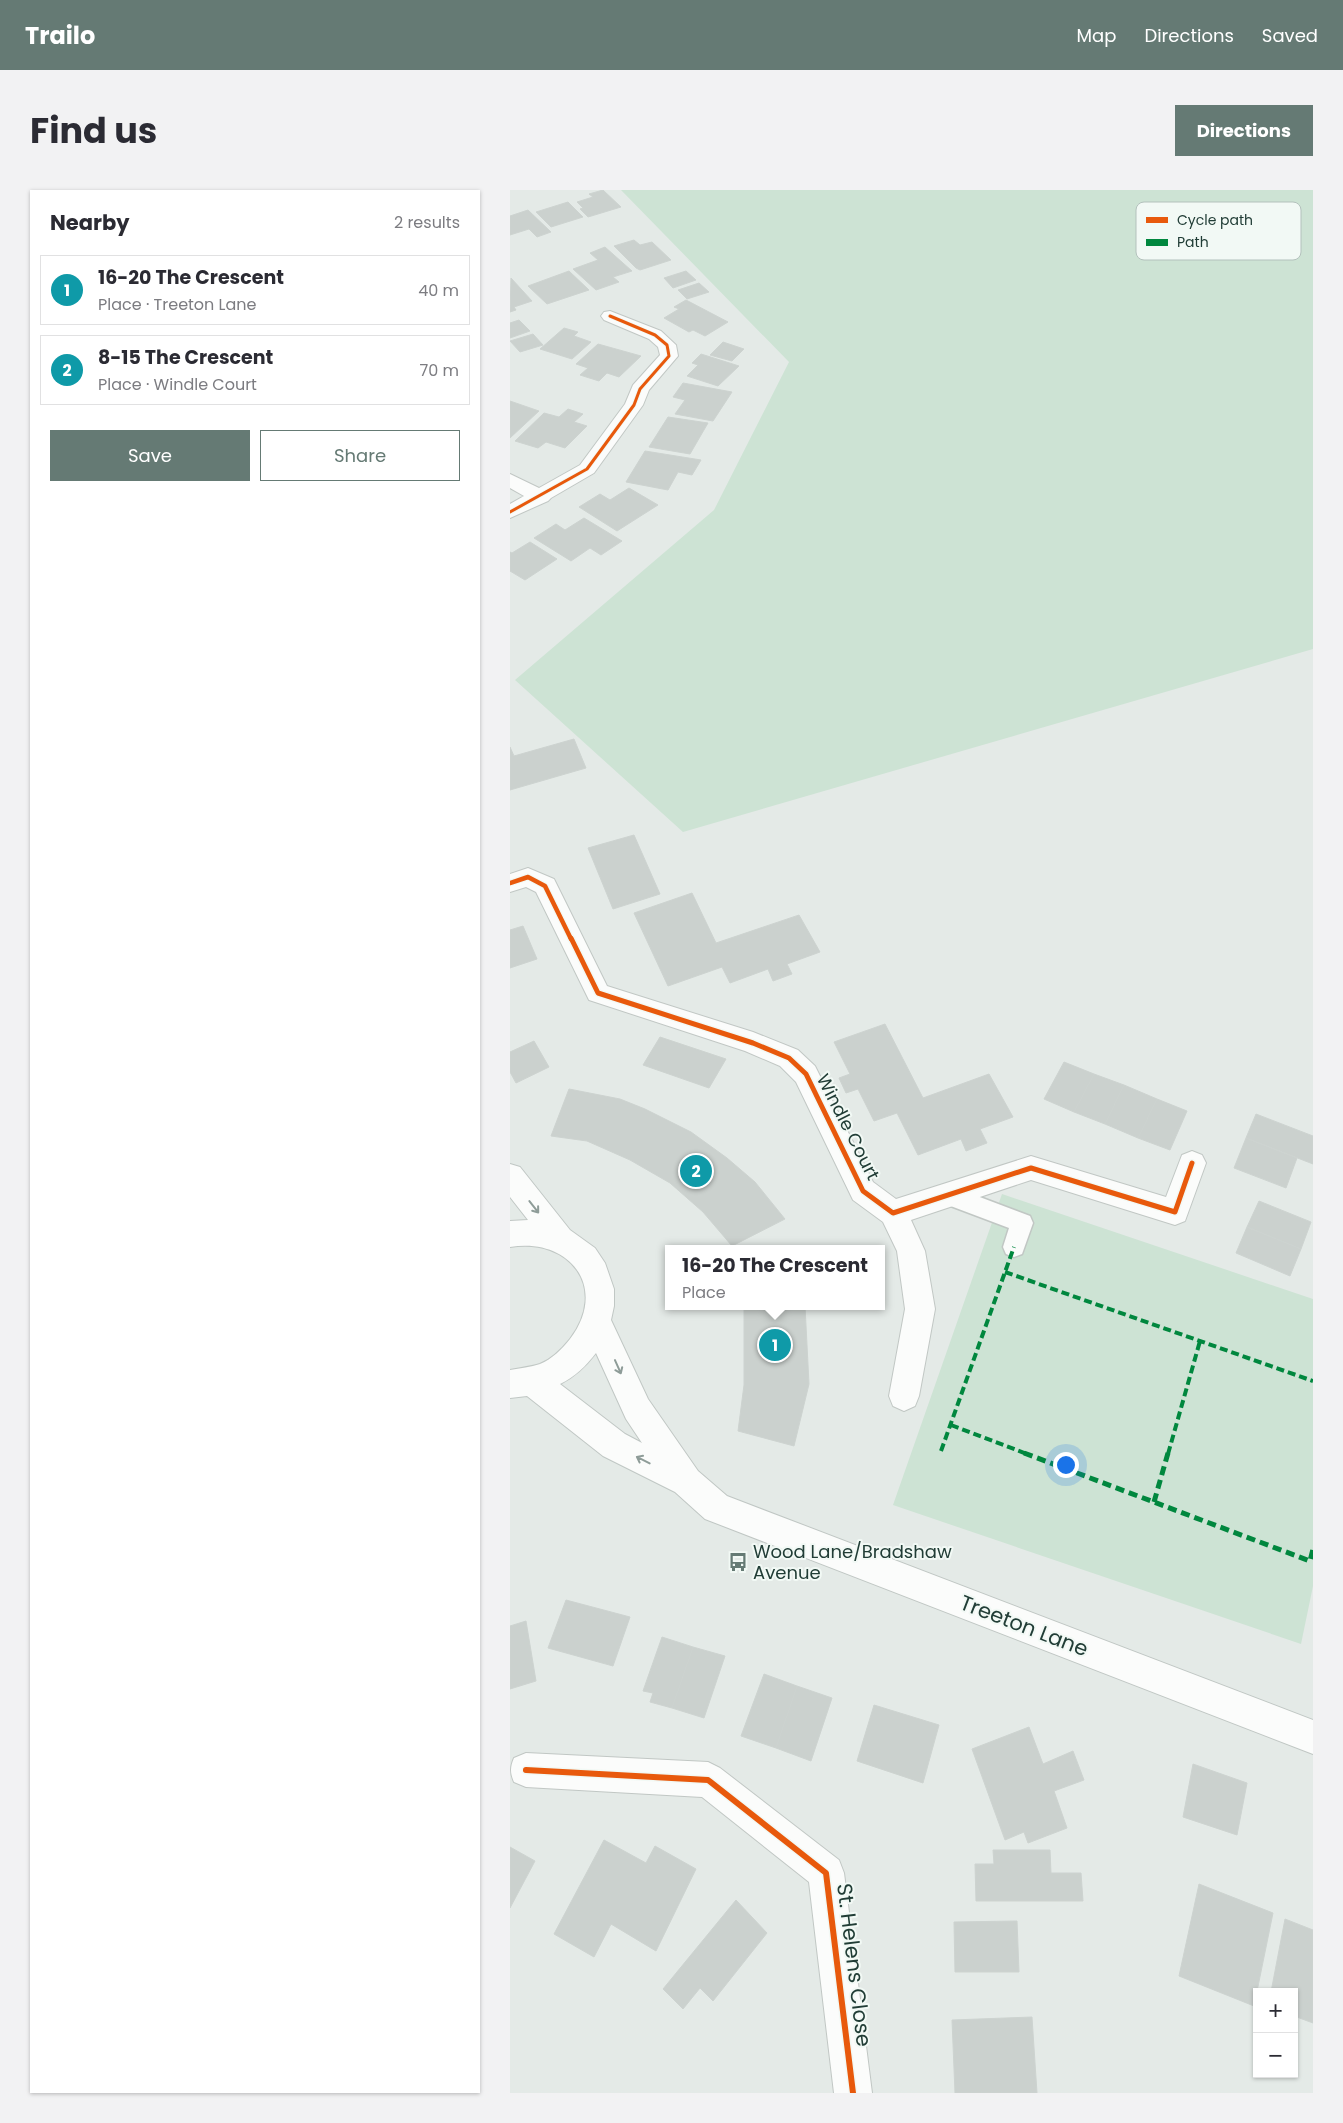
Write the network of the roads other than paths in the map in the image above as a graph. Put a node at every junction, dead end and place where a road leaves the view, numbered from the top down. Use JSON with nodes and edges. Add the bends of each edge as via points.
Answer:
{"nodes":[{"id":1,"x":610,"y":316,"type":"dead end"},
{"id":2,"x":510,"y":480,"type":"edge"},
{"id":3,"x":541,"y":497,"type":"junction"},
{"id":4,"x":510,"y":512,"type":"edge"},
{"id":5,"x":510,"y":883,"type":"edge"},
{"id":6,"x":1192,"y":1163,"type":"dead end"},
{"id":7,"x":510,"y":1176,"type":"edge"},
{"id":8,"x":948,"y":1195,"type":"junction"},
{"id":9,"x":893,"y":1213,"type":"junction"},
{"id":10,"x":510,"y":1234,"type":"edge"},
{"id":11,"x":559,"y":1238,"type":"junction"},
{"id":12,"x":1014,"y":1247,"type":"dead end"},
{"id":13,"x":596,"y":1323,"type":"junction"},
{"id":14,"x":521,"y":1383,"type":"edge"},
{"id":15,"x":904,"y":1396,"type":"dead end"},
{"id":16,"x":687,"y":1482,"type":"junction"},
{"id":17,"x":1313,"y":1737,"type":"edge"},
{"id":18,"x":526,"y":1770,"type":"dead end"},
{"id":19,"x":854,"y":2093,"type":"edge"}],
"edges":[{"from":1,"to":3,"type":"street","via":[[655,335],[667,345],[669,356],[640,389],[634,405],[588,469]]},
{"from":2,"to":3,"type":"street"},
{"from":3,"to":4,"type":"street"},
{"from":5,"to":9,"type":"street","name":"Windle Court","via":[[528,877],[545,886],[598,993],[754,1043],[789,1058],[806,1074],[863,1191]]},
{"from":6,"to":8,"type":"street","via":[[1175,1212],[1031,1168]]},
{"from":7,"to":11,"type":"street","one_way":true},
{"from":8,"to":9,"type":"street"},
{"from":8,"to":12,"type":"lane","via":[[1022,1223]]},
{"from":9,"to":15,"type":"street","via":[[911,1251],[920,1309]]},
{"from":10,"to":11,"type":"street","via":[[536,1232]]},
{"from":11,"to":13,"type":"street","via":[[581,1251],[595,1271],[601,1296]]},
{"from":13,"to":14,"type":"street","via":[[582,1348],[560,1368]]},
{"from":13,"to":16,"type":"street","name":"Treeton Lane","one_way":true,"via":[[637,1409]]},
{"from":16,"to":14,"type":"street","name":"Treeton Lane","one_way":true,"via":[[614,1445]]},
{"from":16,"to":17,"type":"street","name":"Treeton Lane","via":[[716,1508]]},
{"from":18,"to":19,"type":"street","name":"St. Helens Close","via":[[708,1780],[826,1873]]}]}
